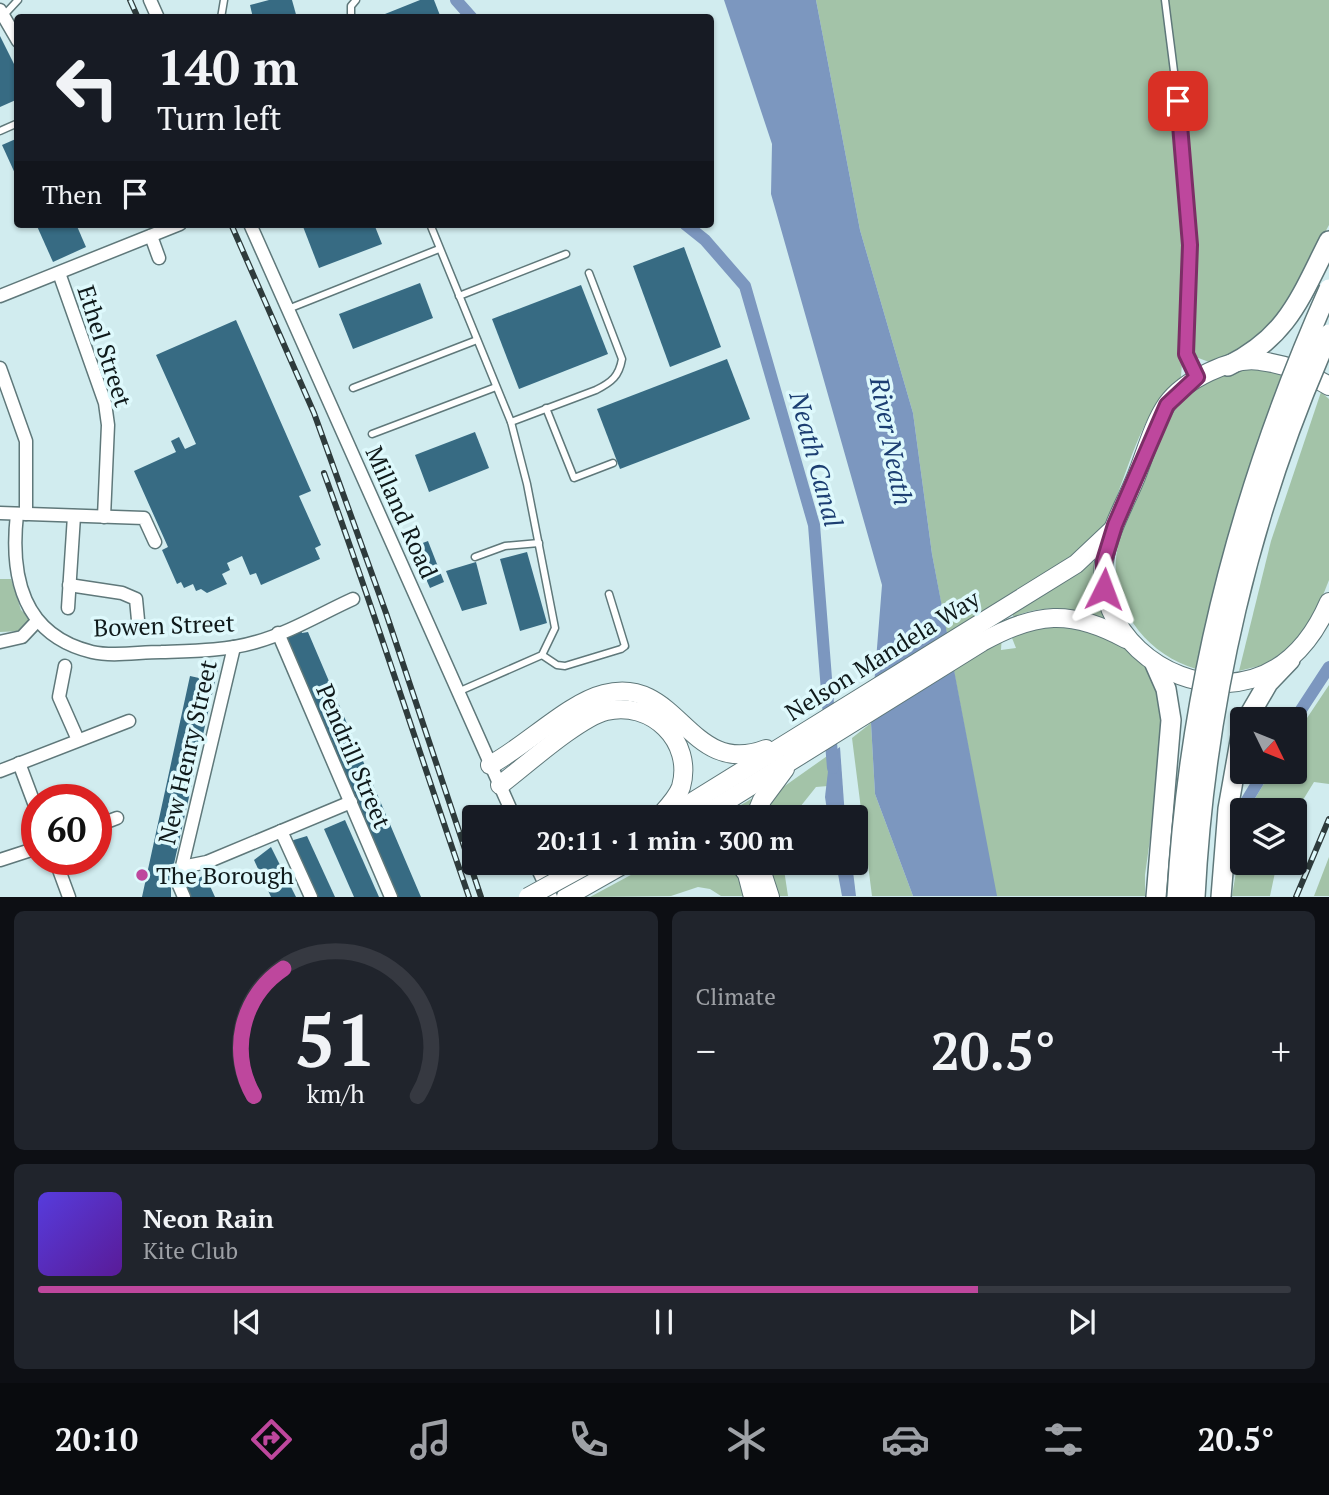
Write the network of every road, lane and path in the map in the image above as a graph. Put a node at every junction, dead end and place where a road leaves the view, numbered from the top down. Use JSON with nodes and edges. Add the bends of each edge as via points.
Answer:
{"nodes":[{"id":1,"x":18,"y":0,"type":"edge"},
{"id":2,"x":1165,"y":0,"type":"edge"},
{"id":3,"x":3,"y":12,"type":"edge"},
{"id":4,"x":14,"y":33,"type":"edge"},
{"id":5,"x":170,"y":228,"type":"edge"},
{"id":6,"x":252,"y":228,"type":"edge"},
{"id":7,"x":431,"y":228,"type":"edge"},
{"id":8,"x":151,"y":236,"type":"junction"},
{"id":9,"x":1329,"y":242,"type":"edge"},
{"id":10,"x":439,"y":249,"type":"junction"},
{"id":11,"x":566,"y":254,"type":"dead end"},
{"id":12,"x":159,"y":258,"type":"dead end"},
{"id":13,"x":60,"y":273,"type":"junction"},
{"id":14,"x":589,"y":273,"type":"dead end"},
{"id":15,"x":1329,"y":289,"type":"edge"},
{"id":16,"x":0,"y":296,"type":"edge"},
{"id":17,"x":459,"y":296,"type":"junction"},
{"id":18,"x":287,"y":309,"type":"junction"},
{"id":19,"x":1329,"y":334,"type":"edge"},
{"id":20,"x":477,"y":340,"type":"junction"},
{"id":21,"x":1228,"y":366,"type":"junction"},
{"id":22,"x":0,"y":368,"type":"edge"},
{"id":23,"x":1197,"y":377,"type":"junction"},
{"id":24,"x":1329,"y":386,"type":"edge"},
{"id":25,"x":496,"y":387,"type":"junction"},
{"id":26,"x":354,"y":388,"type":"dead end"},
{"id":27,"x":547,"y":408,"type":"junction"},
{"id":28,"x":511,"y":422,"type":"junction"},
{"id":29,"x":372,"y":434,"type":"dead end"},
{"id":30,"x":613,"y":463,"type":"dead end"},
{"id":31,"x":0,"y":513,"type":"edge"},
{"id":32,"x":21,"y":514,"type":"junction"},
{"id":33,"x":74,"y":516,"type":"junction"},
{"id":34,"x":104,"y":517,"type":"junction"},
{"id":35,"x":1115,"y":525,"type":"junction"},
{"id":36,"x":155,"y":542,"type":"dead end"},
{"id":37,"x":540,"y":542,"type":"junction"},
{"id":38,"x":475,"y":557,"type":"dead end"},
{"id":39,"x":69,"y":585,"type":"junction"},
{"id":40,"x":609,"y":594,"type":"dead end"},
{"id":41,"x":354,"y":599,"type":"dead end"},
{"id":42,"x":1329,"y":602,"type":"edge"},
{"id":43,"x":68,"y":608,"type":"dead end"},
{"id":44,"x":138,"y":620,"type":"dead end"},
{"id":45,"x":37,"y":621,"type":"junction"},
{"id":46,"x":278,"y":633,"type":"junction"},
{"id":47,"x":977,"y":634,"type":"junction"},
{"id":48,"x":0,"y":642,"type":"edge"},
{"id":49,"x":1132,"y":643,"type":"junction"},
{"id":50,"x":234,"y":647,"type":"junction"},
{"id":51,"x":542,"y":655,"type":"junction"},
{"id":52,"x":1290,"y":660,"type":"junction"},
{"id":53,"x":1155,"y":664,"type":"junction"},
{"id":54,"x":65,"y":666,"type":"dead end"},
{"id":55,"x":460,"y":691,"type":"junction"},
{"id":56,"x":625,"y":700,"type":"junction"},
{"id":57,"x":1254,"y":707,"type":"edge"},
{"id":58,"x":129,"y":721,"type":"dead end"},
{"id":59,"x":800,"y":735,"type":"junction"},
{"id":60,"x":78,"y":740,"type":"junction"},
{"id":61,"x":792,"y":761,"type":"junction"},
{"id":62,"x":19,"y":763,"type":"junction"},
{"id":63,"x":490,"y":765,"type":"junction"},
{"id":64,"x":0,"y":771,"type":"edge"},
{"id":65,"x":27,"y":784,"type":"edge"},
{"id":66,"x":1232,"y":784,"type":"edge"},
{"id":67,"x":500,"y":785,"type":"junction"},
{"id":68,"x":351,"y":802,"type":"junction"},
{"id":69,"x":509,"y":805,"type":"edge"},
{"id":70,"x":668,"y":805,"type":"edge"},
{"id":71,"x":687,"y":805,"type":"edge"},
{"id":72,"x":720,"y":805,"type":"edge"},
{"id":73,"x":760,"y":805,"type":"edge"},
{"id":74,"x":117,"y":818,"type":"dead end"},
{"id":75,"x":112,"y":820,"type":"edge"},
{"id":76,"x":281,"y":831,"type":"junction"},
{"id":77,"x":21,"y":853,"type":"edge"},
{"id":78,"x":0,"y":860,"type":"edge"},
{"id":79,"x":182,"y":867,"type":"junction"},
{"id":80,"x":61,"y":875,"type":"edge"},
{"id":81,"x":541,"y":875,"type":"edge"},
{"id":82,"x":568,"y":875,"type":"edge"},
{"id":83,"x":605,"y":875,"type":"edge"},
{"id":84,"x":747,"y":875,"type":"edge"},
{"id":85,"x":763,"y":875,"type":"edge"},
{"id":86,"x":69,"y":897,"type":"edge"},
{"id":87,"x":184,"y":897,"type":"edge"},
{"id":88,"x":311,"y":897,"type":"edge"},
{"id":89,"x":391,"y":897,"type":"edge"},
{"id":90,"x":528,"y":897,"type":"edge"},
{"id":91,"x":551,"y":897,"type":"edge"},
{"id":92,"x":566,"y":897,"type":"edge"},
{"id":93,"x":753,"y":897,"type":"edge"},
{"id":94,"x":770,"y":897,"type":"edge"},
{"id":95,"x":1156,"y":897,"type":"edge"},
{"id":96,"x":1177,"y":897,"type":"edge"},
{"id":97,"x":1195,"y":897,"type":"edge"},
{"id":98,"x":1221,"y":897,"type":"edge"}],
"edges":[{"from":1,"to":3,"type":"lane"},
{"from":2,"to":23,"type":"lane","via":[[1190,245],[1186,354]]},
{"from":3,"to":4,"type":"street"},
{"from":5,"to":8,"type":"street"},
{"from":6,"to":18,"type":"street","name":"Milland Road"},
{"from":7,"to":10,"type":"lane"},
{"from":8,"to":12,"type":"street"},
{"from":8,"to":13,"type":"street"},
{"from":9,"to":21,"type":"highway","via":[[1281,328],[1250,355]]},
{"from":10,"to":17,"type":"lane"},
{"from":10,"to":18,"type":"lane"},
{"from":11,"to":17,"type":"lane"},
{"from":13,"to":16,"type":"street"},
{"from":13,"to":34,"type":"street","name":"Ethel Street","via":[[105,403]]},
{"from":14,"to":27,"type":"lane","via":[[622,359],[620,373],[609,384]]},
{"from":15,"to":96,"type":"highway","bridge":true,"via":[[1266,441],[1218,605],[1188,772]]},
{"from":17,"to":20,"type":"lane"},
{"from":18,"to":55,"type":"street","name":"Milland Road"},
{"from":19,"to":97,"type":"highway","bridge":true,"via":[[1283,448],[1236,609],[1206,775]]},
{"from":20,"to":25,"type":"lane"},
{"from":20,"to":26,"type":"lane"},
{"from":21,"to":23,"type":"main road"},
{"from":21,"to":24,"type":"main road","via":[[1257,360],[1307,373]]},
{"from":22,"to":32,"type":"street","via":[[26,441]]},
{"from":23,"to":35,"type":"main road","via":[[1167,405]]},
{"from":25,"to":28,"type":"lane"},
{"from":25,"to":29,"type":"lane"},
{"from":27,"to":28,"type":"lane"},
{"from":27,"to":30,"type":"lane","via":[[574,478]]},
{"from":28,"to":37,"type":"lane"},
{"from":31,"to":32,"type":"street"},
{"from":32,"to":33,"type":"street"},
{"from":32,"to":45,"type":"street","via":[[13,543],[16,575]]},
{"from":33,"to":34,"type":"street"},
{"from":33,"to":39,"type":"street"},
{"from":34,"to":36,"type":"street","via":[[144,518]]},
{"from":35,"to":47,"type":"main road","name":"Nelson Mandela Way","via":[[1076,564]]},
{"from":35,"to":49,"type":"main road","via":[[1104,561],[1104,589],[1111,612]]},
{"from":37,"to":38,"type":"lane","via":[[505,546]]},
{"from":37,"to":51,"type":"lane","via":[[555,628]]},
{"from":39,"to":43,"type":"street"},
{"from":39,"to":44,"type":"street","via":[[136,599]]},
{"from":40,"to":51,"type":"lane","via":[[625,646],[565,666]]},
{"from":41,"to":46,"type":"street","name":"Bowen Street"},
{"from":42,"to":52,"type":"main road","via":[[1318,627]]},
{"from":45,"to":48,"type":"street","via":[[22,637]]},
{"from":45,"to":50,"type":"street","name":"Bowen Street","via":[[94,653]]},
{"from":46,"to":50,"type":"street","name":"Bowen Street"},
{"from":46,"to":68,"type":"street","name":"Pendrill Street"},
{"from":47,"to":49,"type":"main road","name":"Nelson Mandela Way","via":[[1043,617],[1084,621]]},
{"from":47,"to":59,"type":"main road","name":"Nelson Mandela Way"},
{"from":47,"to":61,"type":"main road","name":"Nelson Mandela Way"},
{"from":49,"to":53,"type":"main road"},
{"from":50,"to":79,"type":"street","name":"New Henry Street"},
{"from":51,"to":55,"type":"lane"},
{"from":52,"to":53,"type":"main road","via":[[1250,680],[1220,684],[1189,679]]},
{"from":52,"to":57,"type":"highway"},
{"from":53,"to":95,"type":"highway","via":[[1166,689],[1171,720]]},
{"from":54,"to":60,"type":"street","via":[[53,682]]},
{"from":55,"to":63,"type":"street","name":"Milland Road"},
{"from":56,"to":59,"type":"main road","via":[[664,706],[708,748],[723,752],[748,755]]},
{"from":56,"to":63,"type":"main road","via":[[605,693],[586,700]]},
{"from":56,"to":67,"type":"main road","via":[[588,720]]},
{"from":56,"to":70,"type":"main road","via":[[662,724],[680,748],[684,768],[680,789]]},
{"from":58,"to":60,"type":"street"},
{"from":59,"to":71,"type":"main road","name":"Nelson Mandela Way"},
{"from":60,"to":62,"type":"street"},
{"from":61,"to":72,"type":"main road","name":"Nelson Mandela Way"},
{"from":61,"to":73,"type":"main road"},
{"from":62,"to":64,"type":"street"},
{"from":62,"to":65,"type":"street"},
{"from":63,"to":67,"type":"street","name":"Milland Road"},
{"from":66,"to":98,"type":"highway"},
{"from":67,"to":69,"type":"street","name":"Milland Road"},
{"from":68,"to":76,"type":"street"},
{"from":68,"to":89,"type":"street","name":"Pendrill Street"},
{"from":74,"to":75,"type":"street"},
{"from":76,"to":79,"type":"street","via":[[207,862]]},
{"from":76,"to":88,"type":"street"},
{"from":77,"to":78,"type":"street"},
{"from":79,"to":87,"type":"street","name":"New Henry Street","via":[[178,883]]},
{"from":80,"to":86,"type":"street"},
{"from":81,"to":91,"type":"street"},
{"from":82,"to":90,"type":"main road","bridge":true},
{"from":83,"to":92,"type":"main road"},
{"from":84,"to":93,"type":"main road"},
{"from":85,"to":94,"type":"main road"}]}
